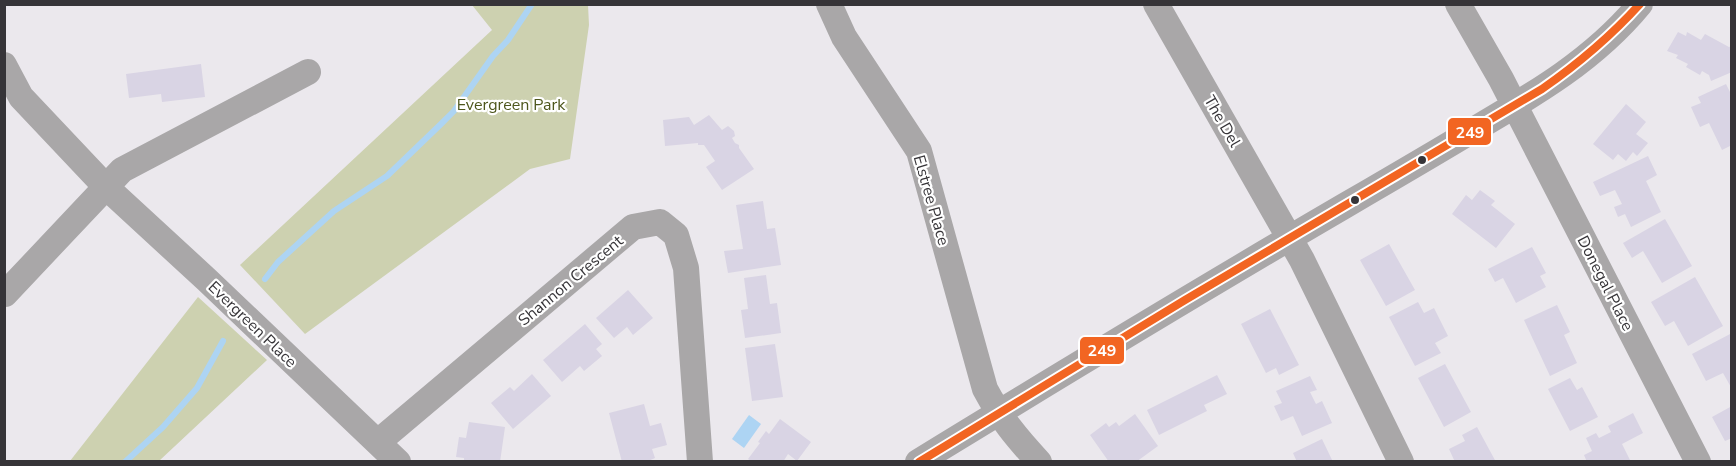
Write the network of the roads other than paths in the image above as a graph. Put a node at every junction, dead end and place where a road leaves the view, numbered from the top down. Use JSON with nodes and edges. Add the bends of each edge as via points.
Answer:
{"nodes":[{"id":1,"x":829,"y":4,"type":"edge"},
{"id":2,"x":1156,"y":4,"type":"edge"},
{"id":3,"x":1458,"y":4,"type":"edge"},
{"id":4,"x":1640,"y":4,"type":"edge"},
{"id":5,"x":4,"y":65,"type":"edge"},
{"id":6,"x":308,"y":72,"type":"dead end"},
{"id":7,"x":1514,"y":106,"type":"junction"},
{"id":8,"x":106,"y":187,"type":"junction"},
{"id":9,"x":1289,"y":238,"type":"junction"},
{"id":10,"x":5,"y":294,"type":"edge"},
{"id":11,"x":998,"y":413,"type":"junction"},
{"id":12,"x":378,"y":442,"type":"junction"},
{"id":13,"x":398,"y":462,"type":"edge"},
{"id":14,"x":700,"y":462,"type":"edge"},
{"id":15,"x":918,"y":462,"type":"edge"},
{"id":16,"x":1038,"y":462,"type":"edge"},
{"id":17,"x":1401,"y":462,"type":"edge"},
{"id":18,"x":1698,"y":462,"type":"edge"}],
"edges":[{"from":1,"to":11,"type":"street","name":"Elstree Place","via":[[844,37],[920,151],[985,389]]},
{"from":2,"to":9,"type":"street","name":"The Del"},
{"from":3,"to":7,"type":"street","name":"Donegal Place"},
{"from":4,"to":7,"type":"street","via":[[1601,46]]},
{"from":5,"to":8,"type":"street","name":"Evergreen Place","via":[[21,97]]},
{"from":6,"to":8,"type":"street","via":[[122,170]]},
{"from":7,"to":9,"type":"street"},
{"from":7,"to":18,"type":"street","name":"Donegal Place"},
{"from":8,"to":10,"type":"street"},
{"from":8,"to":12,"type":"street","name":"Evergreen Place"},
{"from":9,"to":11,"type":"street"},
{"from":9,"to":17,"type":"street"},
{"from":11,"to":15,"type":"street"},
{"from":11,"to":16,"type":"street","name":"Elstree Place"},
{"from":12,"to":13,"type":"street","name":"Evergreen Place"},
{"from":12,"to":14,"type":"street","name":"Shannon Crescent","via":[[633,227],[660,222],[676,235],[686,268]]}]}
